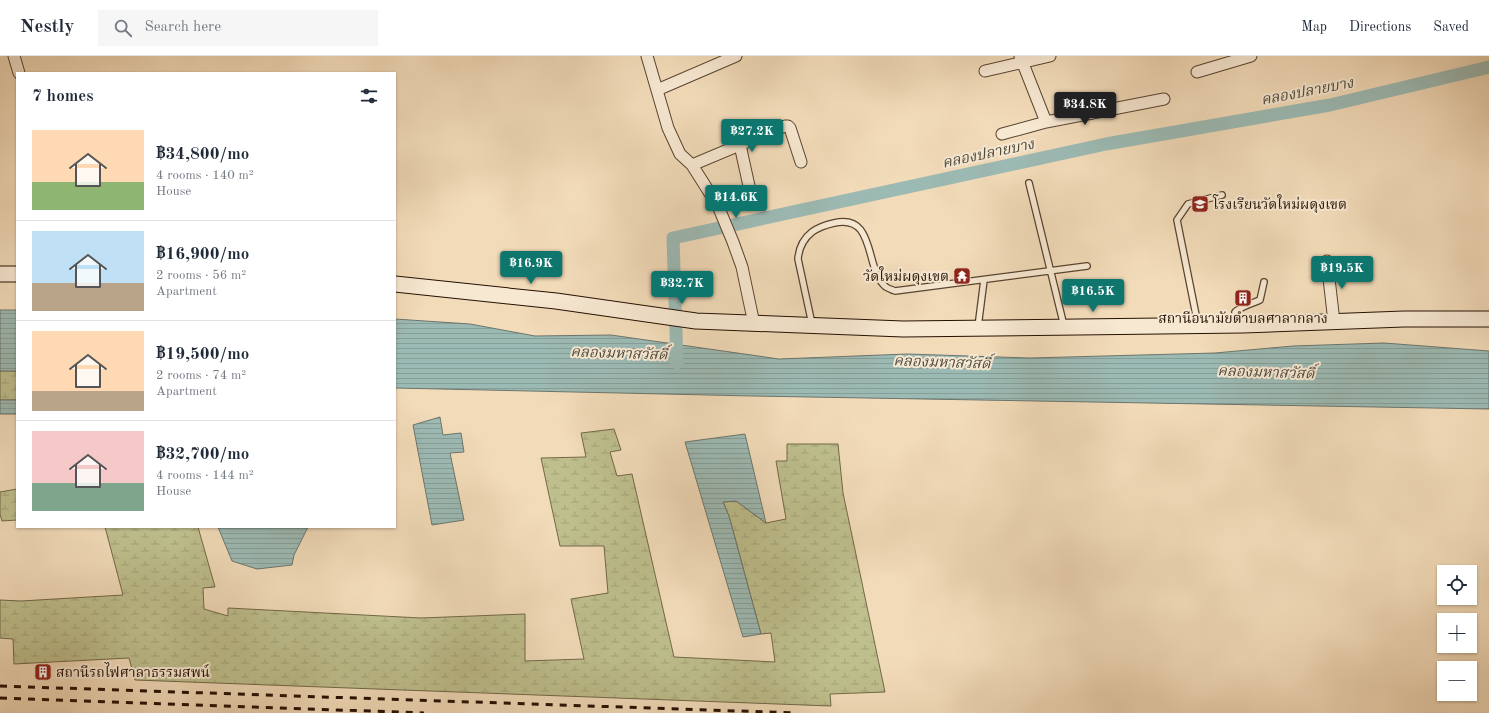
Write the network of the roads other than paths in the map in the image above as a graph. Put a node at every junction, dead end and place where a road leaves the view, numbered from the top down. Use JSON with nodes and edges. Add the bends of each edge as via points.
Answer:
{"nodes":[{"id":1,"x":14,"y":56,"type":"edge"},
{"id":2,"x":647,"y":56,"type":"edge"},
{"id":3,"x":736,"y":56,"type":"edge"},
{"id":4,"x":1050,"y":56,"type":"edge"},
{"id":5,"x":1251,"y":56,"type":"edge"},
{"id":6,"x":1021,"y":59,"type":"edge"},
{"id":7,"x":985,"y":71,"type":"dead end"},
{"id":8,"x":19,"y":72,"type":"edge"},
{"id":9,"x":1197,"y":72,"type":"dead end"},
{"id":10,"x":657,"y":90,"type":"junction"},
{"id":11,"x":1164,"y":99,"type":"dead end"},
{"id":12,"x":1046,"y":122,"type":"junction"},
{"id":13,"x":1002,"y":134,"type":"dead end"},
{"id":14,"x":740,"y":145,"type":"junction"},
{"id":15,"x":801,"y":162,"type":"dead end"},
{"id":16,"x":692,"y":165,"type":"junction"},
{"id":17,"x":1029,"y":183,"type":"dead end"},
{"id":18,"x":749,"y":186,"type":"dead end"},
{"id":19,"x":1222,"y":195,"type":"dead end"},
{"id":20,"x":1327,"y":261,"type":"dead end"},
{"id":21,"x":1087,"y":266,"type":"dead end"},
{"id":22,"x":1050,"y":271,"type":"junction"},
{"id":23,"x":0,"y":274,"type":"edge"},
{"id":24,"x":16,"y":274,"type":"edge"},
{"id":25,"x":984,"y":280,"type":"junction"},
{"id":26,"x":1264,"y":282,"type":"dead end"},
{"id":27,"x":396,"y":284,"type":"edge"},
{"id":28,"x":1489,"y":319,"type":"edge"},
{"id":29,"x":1334,"y":322,"type":"junction"},
{"id":30,"x":754,"y":324,"type":"junction"},
{"id":31,"x":1235,"y":325,"type":"junction"},
{"id":32,"x":812,"y":326,"type":"junction"},
{"id":33,"x":1198,"y":326,"type":"junction"},
{"id":34,"x":978,"y":327,"type":"junction"},
{"id":35,"x":1064,"y":327,"type":"junction"}],
"edges":[{"from":1,"to":8,"type":"street"},
{"from":2,"to":10,"type":"street"},
{"from":3,"to":10,"type":"street"},
{"from":4,"to":6,"type":"street"},
{"from":5,"to":9,"type":"street"},
{"from":6,"to":7,"type":"street"},
{"from":6,"to":12,"type":"street"},
{"from":10,"to":16,"type":"street","via":[[668,128],[680,154]]},
{"from":11,"to":12,"type":"street"},
{"from":12,"to":13,"type":"street"},
{"from":14,"to":15,"type":"street","via":[[788,126]]},
{"from":14,"to":16,"type":"street"},
{"from":14,"to":18,"type":"street"},
{"from":16,"to":30,"type":"street","via":[[718,206],[733,242],[742,267]]},
{"from":17,"to":22,"type":"lane"},
{"from":19,"to":33,"type":"lane","via":[[1188,204],[1177,220]]},
{"from":20,"to":29,"type":"street"},
{"from":21,"to":22,"type":"lane"},
{"from":22,"to":25,"type":"lane"},
{"from":22,"to":35,"type":"lane"},
{"from":23,"to":24,"type":"street"},
{"from":25,"to":32,"type":"lane","via":[[895,291],[886,287],[874,270],[871,251],[862,232],[855,225],[844,221],[820,226],[801,244],[798,259]]},
{"from":25,"to":34,"type":"lane"},
{"from":26,"to":31,"type":"lane","via":[[1260,300],[1241,306],[1235,312]]},
{"from":27,"to":30,"type":"street","via":[[556,301],[696,321]]},
{"from":28,"to":29,"type":"street"},
{"from":29,"to":31,"type":"street"},
{"from":30,"to":32,"type":"street"},
{"from":31,"to":33,"type":"street"},
{"from":32,"to":34,"type":"street","via":[[903,329]]},
{"from":33,"to":35,"type":"street"},
{"from":34,"to":35,"type":"street"}]}
